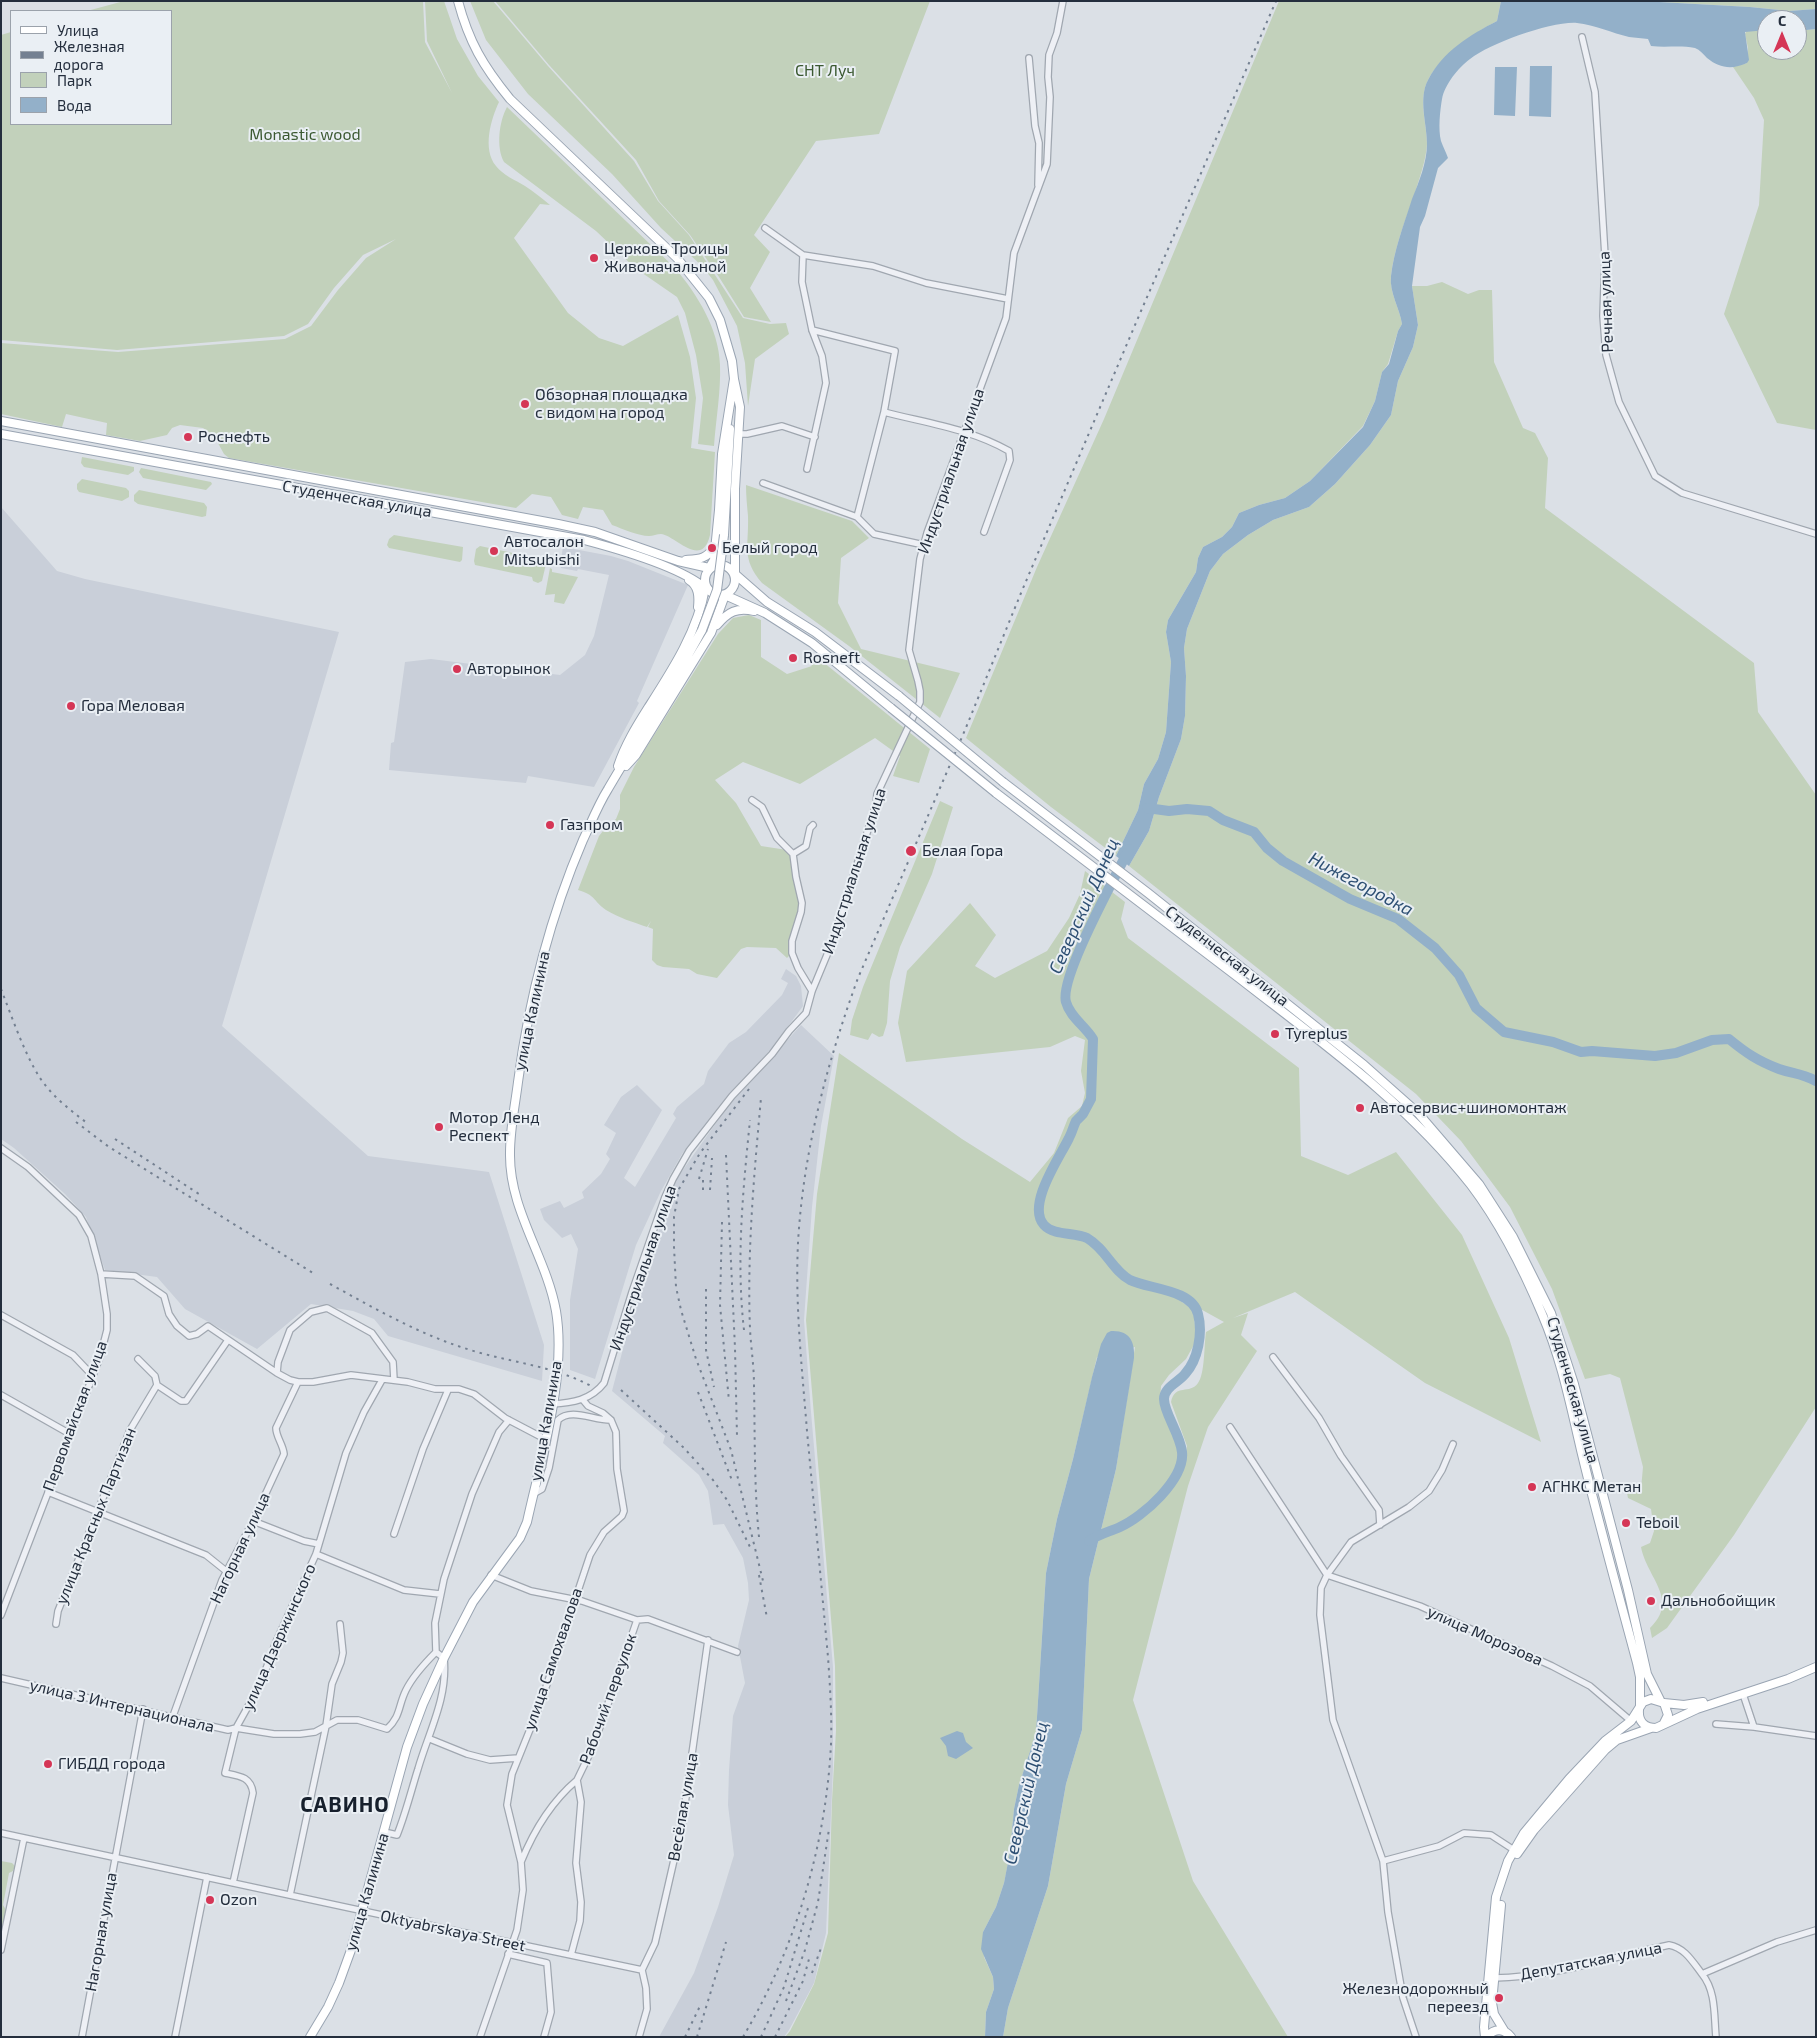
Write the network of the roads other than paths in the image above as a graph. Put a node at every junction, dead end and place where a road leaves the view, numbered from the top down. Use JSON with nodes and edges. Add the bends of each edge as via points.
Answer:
{"nodes":[{"id":1,"x":458,"y":1,"type":"edge"},
{"id":2,"x":1063,"y":1,"type":"edge"},
{"id":3,"x":1582,"y":37,"type":"dead end"},
{"id":4,"x":1029,"y":58,"type":"dead end"},
{"id":5,"x":1038,"y":188,"type":"junction"},
{"id":6,"x":764,"y":228,"type":"dead end"},
{"id":7,"x":803,"y":255,"type":"junction"},
{"id":8,"x":1008,"y":299,"type":"junction"},
{"id":9,"x":812,"y":330,"type":"junction"},
{"id":10,"x":734,"y":379,"type":"junction"},
{"id":11,"x":884,"y":412,"type":"junction"},
{"id":12,"x":1,"y":421,"type":"edge"},
{"id":13,"x":964,"y":432,"type":"junction"},
{"id":14,"x":1,"y":434,"type":"edge"},
{"id":15,"x":739,"y":434,"type":"junction"},
{"id":16,"x":815,"y":437,"type":"junction"},
{"id":17,"x":807,"y":468,"type":"dead end"},
{"id":18,"x":763,"y":483,"type":"dead end"},
{"id":19,"x":857,"y":517,"type":"junction"},
{"id":20,"x":984,"y":532,"type":"dead end"},
{"id":21,"x":1816,"y":534,"type":"edge"},
{"id":22,"x":624,"y":541,"type":"junction"},
{"id":23,"x":716,"y":543,"type":"junction"},
{"id":24,"x":924,"y":545,"type":"junction"},
{"id":25,"x":621,"y":551,"type":"junction"},
{"id":26,"x":678,"y":561,"type":"junction"},
{"id":27,"x":709,"y":568,"type":"junction"},
{"id":28,"x":674,"y":571,"type":"junction"},
{"id":29,"x":735,"y":574,"type":"junction"},
{"id":30,"x":705,"y":588,"type":"junction"},
{"id":31,"x":725,"y":595,"type":"junction"},
{"id":32,"x":765,"y":613,"type":"junction"},
{"id":33,"x":711,"y":633,"type":"junction"},
{"id":34,"x":687,"y":639,"type":"junction"},
{"id":35,"x":614,"y":780,"type":"junction"},
{"id":36,"x":752,"y":800,"type":"dead end"},
{"id":37,"x":813,"y":825,"type":"dead end"},
{"id":38,"x":793,"y":854,"type":"junction"},
{"id":39,"x":812,"y":991,"type":"junction"},
{"id":40,"x":1,"y":1148,"type":"edge"},
{"id":41,"x":101,"y":1274,"type":"junction"},
{"id":42,"x":1,"y":1315,"type":"edge"},
{"id":43,"x":228,"y":1340,"type":"junction"},
{"id":44,"x":1273,"y":1357,"type":"dead end"},
{"id":45,"x":138,"y":1359,"type":"dead end"},
{"id":46,"x":277,"y":1373,"type":"junction"},
{"id":47,"x":92,"y":1375,"type":"junction"},
{"id":48,"x":382,"y":1380,"type":"junction"},
{"id":49,"x":394,"y":1380,"type":"junction"},
{"id":50,"x":298,"y":1382,"type":"junction"},
{"id":51,"x":157,"y":1385,"type":"junction"},
{"id":52,"x":448,"y":1390,"type":"junction"},
{"id":53,"x":1,"y":1395,"type":"edge"},
{"id":54,"x":583,"y":1400,"type":"junction"},
{"id":55,"x":552,"y":1404,"type":"junction"},
{"id":56,"x":508,"y":1420,"type":"junction"},
{"id":57,"x":611,"y":1420,"type":"junction"},
{"id":58,"x":1230,"y":1427,"type":"dead end"},
{"id":59,"x":70,"y":1434,"type":"junction"},
{"id":60,"x":545,"y":1439,"type":"junction"},
{"id":61,"x":1453,"y":1444,"type":"dead end"},
{"id":62,"x":48,"y":1492,"type":"junction"},
{"id":63,"x":533,"y":1494,"type":"junction"},
{"id":64,"x":96,"y":1512,"type":"junction"},
{"id":65,"x":254,"y":1521,"type":"junction"},
{"id":66,"x":1380,"y":1525,"type":"junction"},
{"id":67,"x":394,"y":1534,"type":"dead end"},
{"id":68,"x":319,"y":1544,"type":"junction"},
{"id":69,"x":316,"y":1554,"type":"junction"},
{"id":70,"x":226,"y":1571,"type":"junction"},
{"id":71,"x":491,"y":1575,"type":"junction"},
{"id":72,"x":1327,"y":1575,"type":"junction"},
{"id":73,"x":440,"y":1594,"type":"junction"},
{"id":74,"x":573,"y":1601,"type":"junction"},
{"id":75,"x":1,"y":1615,"type":"edge"},
{"id":76,"x":637,"y":1620,"type":"junction"},
{"id":77,"x":56,"y":1624,"type":"dead end"},
{"id":78,"x":340,"y":1624,"type":"dead end"},
{"id":79,"x":708,"y":1640,"type":"junction"},
{"id":80,"x":436,"y":1652,"type":"junction"},
{"id":81,"x":737,"y":1652,"type":"dead end"},
{"id":82,"x":444,"y":1658,"type":"junction"},
{"id":83,"x":1816,"y":1662,"type":"edge"},
{"id":84,"x":1816,"y":1667,"type":"edge"},
{"id":85,"x":1,"y":1678,"type":"edge"},
{"id":86,"x":1743,"y":1694,"type":"junction"},
{"id":87,"x":1662,"y":1701,"type":"junction"},
{"id":88,"x":1639,"y":1708,"type":"junction"},
{"id":89,"x":143,"y":1709,"type":"junction"},
{"id":90,"x":172,"y":1716,"type":"junction"},
{"id":91,"x":1630,"y":1720,"type":"junction"},
{"id":92,"x":1664,"y":1723,"type":"junction"},
{"id":93,"x":1716,"y":1724,"type":"dead end"},
{"id":94,"x":326,"y":1726,"type":"junction"},
{"id":95,"x":1754,"y":1727,"type":"junction"},
{"id":96,"x":236,"y":1728,"type":"junction"},
{"id":97,"x":1651,"y":1728,"type":"junction"},
{"id":98,"x":1816,"y":1736,"type":"edge"},
{"id":99,"x":430,"y":1739,"type":"junction"},
{"id":100,"x":518,"y":1758,"type":"junction"},
{"id":101,"x":576,"y":1780,"type":"junction"},
{"id":102,"x":384,"y":1832,"type":"junction"},
{"id":103,"x":1,"y":1833,"type":"edge"},
{"id":104,"x":24,"y":1838,"type":"junction"},
{"id":105,"x":1514,"y":1850,"type":"junction"},
{"id":106,"x":115,"y":1857,"type":"junction"},
{"id":107,"x":1383,"y":1861,"type":"junction"},
{"id":108,"x":521,"y":1862,"type":"junction"},
{"id":109,"x":207,"y":1877,"type":"junction"},
{"id":110,"x":233,"y":1882,"type":"junction"},
{"id":111,"x":290,"y":1895,"type":"junction"},
{"id":112,"x":363,"y":1910,"type":"junction"},
{"id":113,"x":1816,"y":1930,"type":"edge"},
{"id":114,"x":513,"y":1944,"type":"junction"},
{"id":115,"x":1,"y":1950,"type":"edge"},
{"id":116,"x":508,"y":1954,"type":"junction"},
{"id":117,"x":571,"y":1955,"type":"junction"},
{"id":118,"x":642,"y":1970,"type":"junction"},
{"id":119,"x":1702,"y":1974,"type":"junction"},
{"id":120,"x":1494,"y":1978,"type":"junction"},
{"id":121,"x":1508,"y":2034,"type":"edge"},
{"id":122,"x":82,"y":2037,"type":"edge"},
{"id":123,"x":175,"y":2037,"type":"edge"},
{"id":124,"x":310,"y":2037,"type":"edge"},
{"id":125,"x":480,"y":2037,"type":"edge"},
{"id":126,"x":544,"y":2037,"type":"edge"},
{"id":127,"x":639,"y":2037,"type":"edge"},
{"id":128,"x":1416,"y":2037,"type":"edge"},
{"id":129,"x":1486,"y":2037,"type":"edge"},
{"id":130,"x":1716,"y":2037,"type":"edge"}],
"edges":[{"from":1,"to":10,"type":"main road","via":[[465,30],[488,71],[510,99],[678,258],[696,280],[720,320]]},
{"from":2,"to":5,"type":"street","name":"Индустриальная улица","via":[[1049,55],[1047,164]]},
{"from":3,"to":21,"type":"street","name":"Речная улица","via":[[1594,92],[1605,256],[1603,316],[1606,355],[1619,402],[1655,476],[1682,493]]},
{"from":4,"to":5,"type":"street","via":[[1039,143]]},
{"from":5,"to":8,"type":"street","name":"Индустриальная улица","via":[[1014,253]]},
{"from":6,"to":7,"type":"street"},
{"from":7,"to":8,"type":"street","via":[[873,266],[926,283]]},
{"from":7,"to":9,"type":"street","via":[[802,282]]},
{"from":8,"to":13,"type":"street","name":"Индустриальная улица","via":[[1006,318]]},
{"from":9,"to":11,"type":"street","via":[[895,351]]},
{"from":9,"to":16,"type":"street","via":[[822,356],[826,383]]},
{"from":10,"to":15,"type":"main road","via":[[740,407]]},
{"from":10,"to":23,"type":"main road","via":[[722,454]]},
{"from":10,"to":35,"type":"main road","bridge":true,"via":[[724,535],[717,590],[702,630]]},
{"from":11,"to":13,"type":"street"},
{"from":11,"to":19,"type":"street"},
{"from":12,"to":22,"type":"main road","name":"Студенческая улица","via":[[558,524]]},
{"from":13,"to":20,"type":"street","via":[[992,441],[1009,451],[1010,460]]},
{"from":13,"to":24,"type":"street","name":"Индустриальная улица"},
{"from":14,"to":25,"type":"main road","name":"Студенческая улица","via":[[584,540]]},
{"from":15,"to":16,"type":"street","via":[[782,426]]},
{"from":15,"to":29,"type":"main road"},
{"from":16,"to":17,"type":"street"},
{"from":18,"to":19,"type":"street"},
{"from":19,"to":24,"type":"street","via":[[874,534]]},
{"from":22,"to":25,"type":"main road"},
{"from":22,"to":26,"type":"main road","name":"Студенческая улица"},
{"from":23,"to":26,"type":"main road","via":[[704,558]]},
{"from":23,"to":27,"type":"main road","via":[[714,560]]},
{"from":24,"to":39,"type":"street","name":"Индустриальная улица","via":[[909,650],[920,702],[877,794],[834,938]]},
{"from":25,"to":28,"type":"main road","name":"Студенческая улица"},
{"from":26,"to":27,"type":"main road","name":"Студенческая улица"},
{"from":27,"to":29,"type":"main road","via":[[724,566]]},
{"from":27,"to":30,"type":"main road","via":[[704,579]]},
{"from":28,"to":30,"type":"main road","name":"Студенческая улица"},
{"from":28,"to":34,"type":"main road","via":[[693,582],[699,598]]},
{"from":29,"to":31,"type":"main road","via":[[734,588]]},
{"from":29,"to":87,"type":"main road","name":"Студенческая улица","bridge":true,"via":[[767,602],[815,632],[899,696],[1003,782],[1393,1089],[1453,1151],[1503,1220],[1540,1287],[1560,1338],[1647,1674]]},
{"from":30,"to":31,"type":"main road"},
{"from":30,"to":34,"type":"main road","via":[[702,606]]},
{"from":31,"to":32,"type":"main road","name":"Студенческая улица"},
{"from":31,"to":33,"type":"main road"},
{"from":32,"to":33,"type":"main road","via":[[740,609],[726,615]]},
{"from":32,"to":88,"type":"main road","name":"Студенческая улица","bridge":true,"via":[[812,643],[996,793],[1337,1054],[1406,1114],[1472,1187],[1520,1266],[1542,1313],[1566,1382],[1639,1670]]},
{"from":33,"to":35,"type":"main road","via":[[636,755]]},
{"from":34,"to":35,"type":"main road","via":[[624,747]]},
{"from":35,"to":55,"type":"main road","name":"улица Калинина","via":[[576,856],[548,938],[525,1033],[511,1130],[514,1190],[556,1311],[558,1356]]},
{"from":36,"to":38,"type":"street","via":[[762,807],[777,838]]},
{"from":37,"to":38,"type":"street","via":[[806,846]]},
{"from":38,"to":39,"type":"street","via":[[802,903],[792,953]]},
{"from":39,"to":54,"type":"street","name":"Индустриальная улица","via":[[806,1013],[732,1096],[689,1151],[673,1179],[632,1292],[604,1383]]},
{"from":40,"to":41,"type":"street","name":"Первомайская улица","via":[[28,1167],[79,1215],[91,1236]]},
{"from":41,"to":43,"type":"street","via":[[135,1276],[164,1296],[176,1326],[189,1336],[208,1326]]},
{"from":41,"to":47,"type":"street","name":"Первомайская улица","via":[[107,1330]]},
{"from":42,"to":47,"type":"street","via":[[73,1355]]},
{"from":43,"to":46,"type":"street"},
{"from":43,"to":51,"type":"street","via":[[186,1401],[180,1401]]},
{"from":44,"to":66,"type":"street","via":[[1319,1418],[1379,1510]]},
{"from":45,"to":51,"type":"street","via":[[155,1376]]},
{"from":46,"to":49,"type":"street","via":[[290,1330],[311,1312],[327,1308],[372,1333],[392,1362]]},
{"from":46,"to":50,"type":"street"},
{"from":47,"to":59,"type":"street","name":"Первомайская улица"},
{"from":48,"to":49,"type":"street"},
{"from":48,"to":50,"type":"street","via":[[352,1375]]},
{"from":48,"to":68,"type":"street","name":"улица Дзержинского","via":[[346,1453]]},
{"from":49,"to":52,"type":"street"},
{"from":50,"to":65,"type":"street","name":"Нагорная улица","via":[[276,1428],[284,1454]]},
{"from":51,"to":64,"type":"street","name":"улица Красных Партизан","via":[[130,1430]]},
{"from":52,"to":56,"type":"street","via":[[459,1389],[474,1394]]},
{"from":52,"to":67,"type":"street","via":[[423,1449]]},
{"from":53,"to":59,"type":"street"},
{"from":54,"to":55,"type":"street"},
{"from":54,"to":57,"type":"street"},
{"from":55,"to":60,"type":"main road","name":"улица Калинина"},
{"from":56,"to":60,"type":"street"},
{"from":56,"to":73,"type":"street","via":[[499,1432],[472,1494]]},
{"from":57,"to":63,"type":"street","via":[[561,1416],[542,1489]]},
{"from":57,"to":74,"type":"street","name":"улица Самохвалова","via":[[616,1432],[617,1469],[624,1511],[604,1532],[590,1555]]},
{"from":58,"to":72,"type":"street"},
{"from":59,"to":62,"type":"street","name":"Первомайская улица"},
{"from":60,"to":63,"type":"main road","name":"улица Калинина"},
{"from":61,"to":66,"type":"street","via":[[1429,1491]]},
{"from":62,"to":64,"type":"street"},
{"from":62,"to":75,"type":"street","name":"Первомайская улица"},
{"from":63,"to":71,"type":"main road","name":"улица Калинина","via":[[525,1530]]},
{"from":64,"to":70,"type":"street","via":[[206,1555]]},
{"from":64,"to":77,"type":"street","name":"улица Красных Партизан"},
{"from":65,"to":68,"type":"street"},
{"from":65,"to":70,"type":"street","name":"Нагорная улица"},
{"from":66,"to":72,"type":"street","via":[[1351,1542]]},
{"from":68,"to":69,"type":"street","name":"улица Дзержинского"},
{"from":69,"to":73,"type":"street","via":[[404,1590]]},
{"from":69,"to":96,"type":"street","name":"улица Дзержинского","via":[[260,1685]]},
{"from":70,"to":90,"type":"street","name":"Нагорная улица"},
{"from":71,"to":74,"type":"street"},
{"from":71,"to":82,"type":"main road","name":"улица Калинина"},
{"from":72,"to":91,"type":"street","name":"улица Морозова","via":[[1420,1606],[1552,1666],[1590,1686]]},
{"from":72,"to":107,"type":"street","via":[[1322,1588],[1320,1615],[1333,1720]]},
{"from":73,"to":80,"type":"street","via":[[435,1623]]},
{"from":74,"to":76,"type":"street","via":[[582,1601]]},
{"from":74,"to":100,"type":"street","name":"улица Самохвалова"},
{"from":76,"to":79,"type":"street","via":[[648,1619]]},
{"from":76,"to":101,"type":"street","name":"Рабочий переулок","via":[[593,1748]]},
{"from":78,"to":94,"type":"street","via":[[343,1653],[332,1684]]},
{"from":79,"to":81,"type":"street"},
{"from":79,"to":118,"type":"street","name":"Весёлая улица","via":[[682,1825],[655,1943]]},
{"from":80,"to":82,"type":"street"},
{"from":80,"to":94,"type":"street","name":"улица 3 Интернационала","via":[[412,1680],[395,1721],[387,1729],[358,1720],[337,1720]]},
{"from":82,"to":99,"type":"street","via":[[446,1674]]},
{"from":82,"to":102,"type":"main road","name":"улица Калинина","via":[[413,1728]]},
{"from":83,"to":87,"type":"main road","via":[[1695,1705],[1673,1705]]},
{"from":84,"to":86,"type":"main road"},
{"from":85,"to":89,"type":"street","name":"улица 3 Интернационала"},
{"from":86,"to":92,"type":"main road"},
{"from":86,"to":95,"type":"street"},
{"from":87,"to":88,"type":"main road","via":[[1651,1698]]},
{"from":87,"to":92,"type":"main road","via":[[1668,1715]]},
{"from":88,"to":91,"type":"main road"},
{"from":88,"to":97,"type":"main road","via":[[1638,1715],[1643,1724]]},
{"from":89,"to":90,"type":"street","name":"улица 3 Интернационала"},
{"from":89,"to":106,"type":"street","name":"Нагорная улица"},
{"from":90,"to":96,"type":"street","name":"улица 3 Интернационала","via":[[228,1730]]},
{"from":91,"to":105,"type":"main road","via":[[1569,1779],[1524,1833]]},
{"from":92,"to":97,"type":"main road"},
{"from":93,"to":95,"type":"street"},
{"from":94,"to":96,"type":"street","name":"улица 3 Интернационала","via":[[300,1734]]},
{"from":94,"to":111,"type":"street"},
{"from":95,"to":98,"type":"street"},
{"from":96,"to":110,"type":"street","name":"улица Дзержинского","via":[[225,1773],[247,1779],[254,1793]]},
{"from":97,"to":120,"type":"main road","via":[[1617,1740],[1524,1843],[1512,1863],[1502,1897]]},
{"from":99,"to":100,"type":"street","via":[[490,1760]]},
{"from":99,"to":102,"type":"street","via":[[397,1835]]},
{"from":100,"to":108,"type":"street","name":"улица Самохвалова","via":[[507,1805]]},
{"from":101,"to":108,"type":"street","via":[[541,1819]]},
{"from":101,"to":117,"type":"street","name":"Рабочий переулок","via":[[582,1802],[576,1864],[581,1902],[580,1921]]},
{"from":102,"to":112,"type":"main road","name":"улица Калинина"},
{"from":103,"to":104,"type":"street","name":"Oktyabrskaya Street"},
{"from":104,"to":106,"type":"street","name":"Oktyabrskaya Street"},
{"from":104,"to":115,"type":"street"},
{"from":105,"to":107,"type":"street","via":[[1491,1835],[1464,1833],[1439,1846]]},
{"from":105,"to":129,"type":"main road","via":[[1496,1897],[1484,2027]]},
{"from":106,"to":109,"type":"street","name":"Oktyabrskaya Street"},
{"from":106,"to":122,"type":"street","name":"Нагорная улица"},
{"from":107,"to":128,"type":"street","via":[[1403,1998]]},
{"from":108,"to":114,"type":"street","name":"улица Самохвалова","via":[[523,1890]]},
{"from":109,"to":110,"type":"street","name":"Oktyabrskaya Street"},
{"from":109,"to":123,"type":"street"},
{"from":110,"to":111,"type":"street","name":"Oktyabrskaya Street"},
{"from":111,"to":112,"type":"street","name":"Oktyabrskaya Street"},
{"from":112,"to":114,"type":"street","name":"Oktyabrskaya Street"},
{"from":112,"to":124,"type":"main road","name":"улица Калинина","via":[[339,1983]]},
{"from":113,"to":119,"type":"street","via":[[1770,1944]]},
{"from":114,"to":116,"type":"street","name":"улица Самохвалова"},
{"from":114,"to":117,"type":"street","name":"Oktyabrskaya Street"},
{"from":116,"to":125,"type":"street","name":"улица Самохвалова"},
{"from":116,"to":126,"type":"street","via":[[547,1963],[551,2012]]},
{"from":117,"to":118,"type":"street","name":"Oktyabrskaya Street"},
{"from":118,"to":127,"type":"street","via":[[647,2009]]},
{"from":119,"to":120,"type":"street","name":"Депутатская улица","via":[[1686,1952],[1669,1945],[1600,1962]]},
{"from":119,"to":130,"type":"street","name":"Депутатская улица","via":[[1711,1990]]},
{"from":120,"to":121,"type":"main road","via":[[1493,2009]]},
{"from":121,"to":129,"type":"main road","via":[[1496,2030]]}]}
